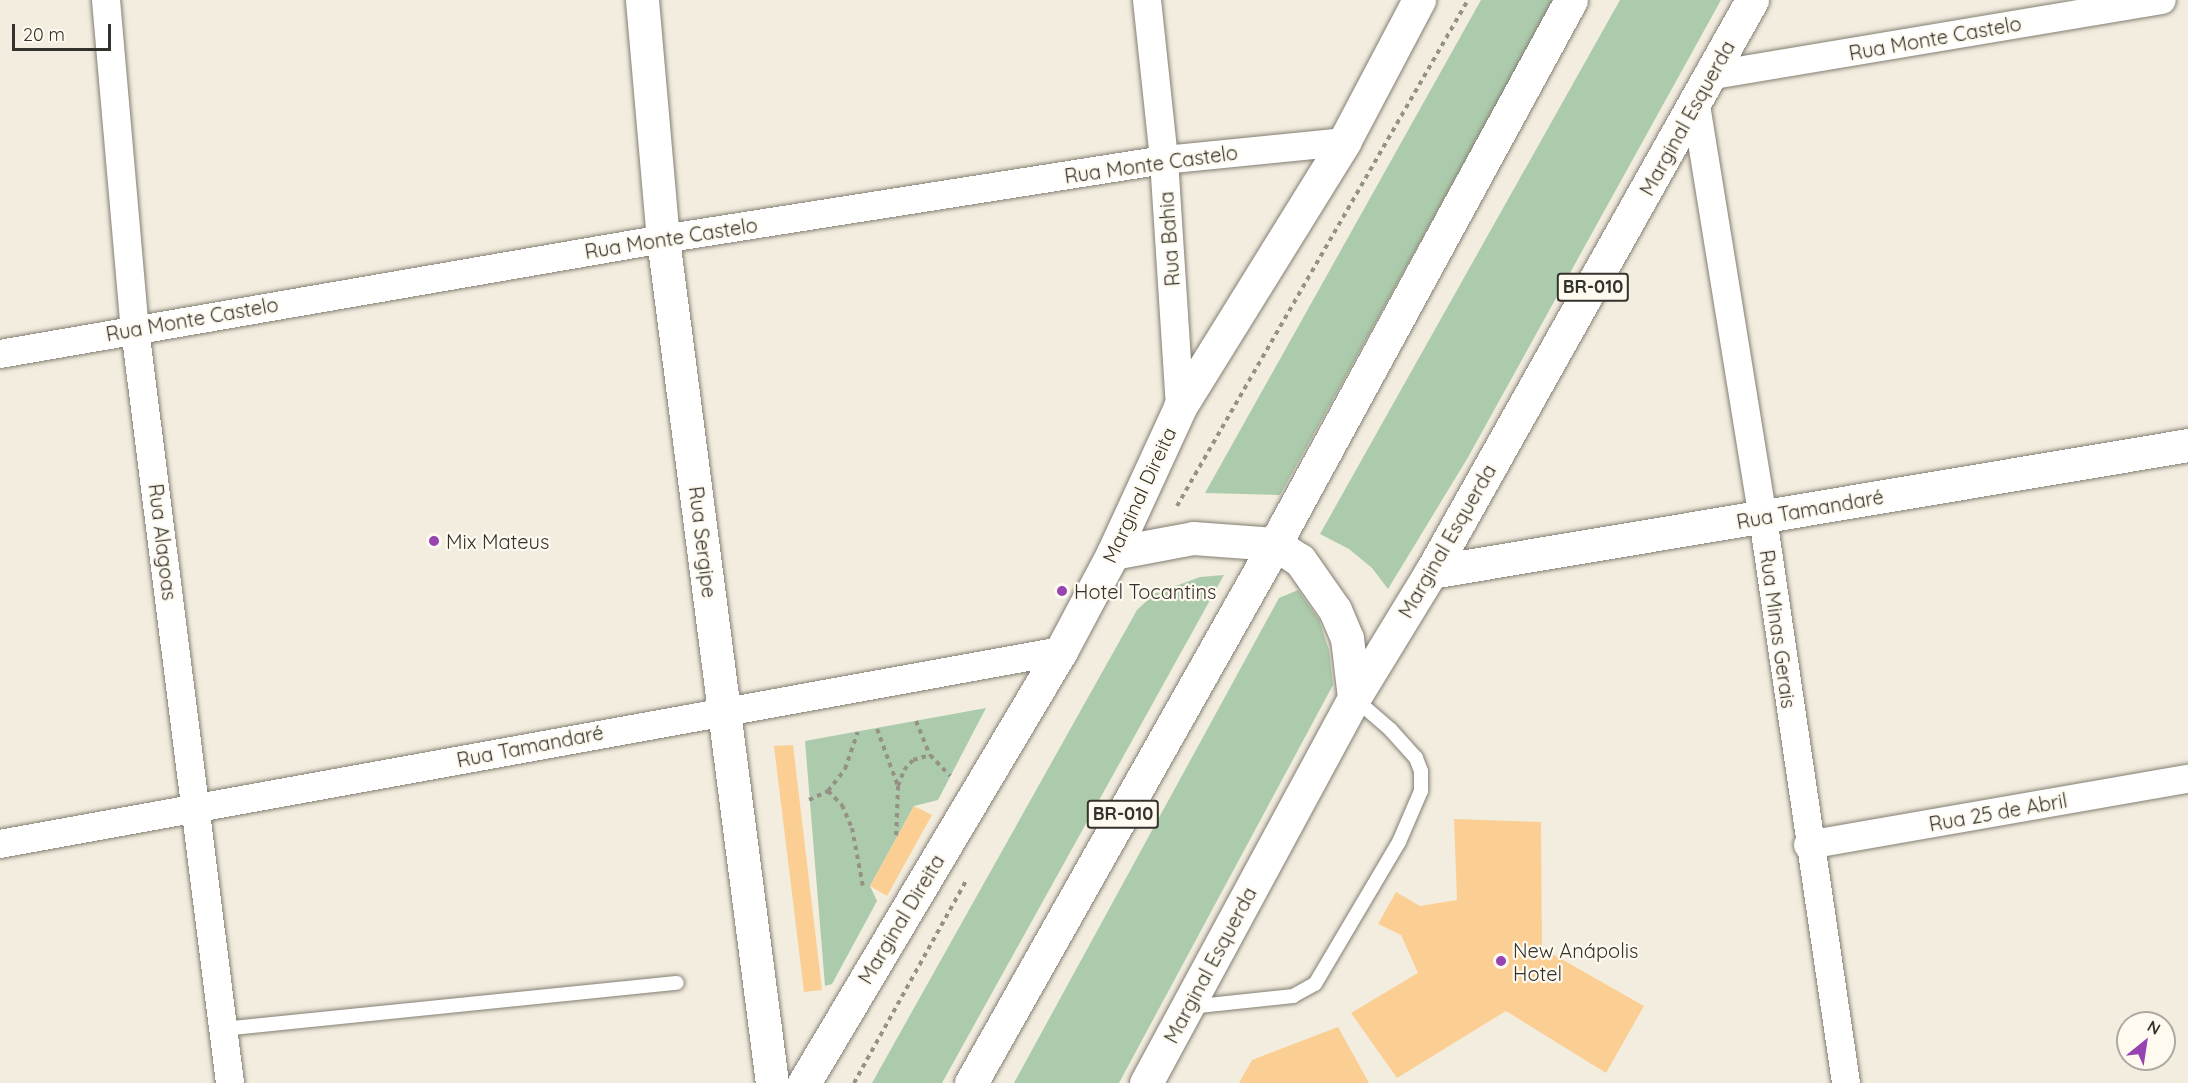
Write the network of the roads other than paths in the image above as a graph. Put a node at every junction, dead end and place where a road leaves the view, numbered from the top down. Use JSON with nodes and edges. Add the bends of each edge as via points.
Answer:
{"nodes":[{"id":1,"x":106,"y":0,"type":"edge"},
{"id":2,"x":642,"y":0,"type":"edge"},
{"id":3,"x":1147,"y":0,"type":"edge"},
{"id":4,"x":1419,"y":0,"type":"edge"},
{"id":5,"x":1571,"y":0,"type":"edge"},
{"id":6,"x":1752,"y":0,"type":"edge"},
{"id":7,"x":2162,"y":0,"type":"edge"},
{"id":8,"x":1702,"y":91,"type":"junction"},
{"id":9,"x":1344,"y":142,"type":"junction"},
{"id":10,"x":1164,"y":160,"type":"junction"},
{"id":11,"x":663,"y":239,"type":"junction"},
{"id":12,"x":135,"y":328,"type":"junction"},
{"id":13,"x":0,"y":354,"type":"edge"},
{"id":14,"x":1180,"y":407,"type":"junction"},
{"id":15,"x":2188,"y":445,"type":"edge"},
{"id":16,"x":1763,"y":518,"type":"junction"},
{"id":17,"x":1275,"y":544,"type":"junction"},
{"id":18,"x":1113,"y":553,"type":"junction"},
{"id":19,"x":1431,"y":572,"type":"junction"},
{"id":20,"x":1061,"y":651,"type":"junction"},
{"id":21,"x":1354,"y":698,"type":"junction"},
{"id":22,"x":724,"y":709,"type":"junction"},
{"id":23,"x":2188,"y":780,"type":"edge"},
{"id":24,"x":197,"y":808,"type":"junction"},
{"id":25,"x":0,"y":844,"type":"edge"},
{"id":26,"x":1808,"y":845,"type":"junction"},
{"id":27,"x":676,"y":983,"type":"dead end"},
{"id":28,"x":1187,"y":1008,"type":"junction"},
{"id":29,"x":222,"y":1029,"type":"junction"},
{"id":30,"x":230,"y":1083,"type":"edge"},
{"id":31,"x":772,"y":1083,"type":"edge"},
{"id":32,"x":804,"y":1083,"type":"edge"},
{"id":33,"x":971,"y":1083,"type":"edge"},
{"id":34,"x":1146,"y":1083,"type":"edge"},
{"id":35,"x":1845,"y":1083,"type":"edge"}],
"edges":[{"from":1,"to":12,"type":"street","name":"Rua Alagoas"},
{"from":2,"to":11,"type":"main road","name":"Rua Sergipe"},
{"from":3,"to":10,"type":"street","name":"Rua Bahia"},
{"from":4,"to":9,"type":"main road","name":"Marginal Direita"},
{"from":5,"to":17,"type":"main road","number":"BR-010"},
{"from":6,"to":8,"type":"main road","name":"Marginal Esquerda","number":"BR-010"},
{"from":7,"to":8,"type":"street","name":"Rua Monte Castelo"},
{"from":8,"to":16,"type":"street","name":"Rua Minas Gerais"},
{"from":8,"to":19,"type":"main road","name":"Marginal Esquerda","number":"BR-010"},
{"from":9,"to":10,"type":"street","name":"Rua Monte Castelo"},
{"from":9,"to":14,"type":"main road","name":"Marginal Direita"},
{"from":10,"to":11,"type":"street","name":"Rua Monte Castelo"},
{"from":10,"to":14,"type":"street","name":"Rua Bahia"},
{"from":11,"to":12,"type":"street","name":"Rua Monte Castelo"},
{"from":11,"to":22,"type":"main road","name":"Rua Sergipe"},
{"from":12,"to":13,"type":"street","name":"Rua Monte Castelo"},
{"from":12,"to":24,"type":"street","name":"Rua Alagoas"},
{"from":14,"to":18,"type":"main road","name":"Marginal Direita"},
{"from":15,"to":16,"type":"main road","name":"Rua Tamandaré"},
{"from":16,"to":19,"type":"main road","name":"Rua Tamandaré"},
{"from":16,"to":26,"type":"street","name":"Rua Minas Gerais"},
{"from":17,"to":18,"type":"main road","via":[[1193,538]]},
{"from":17,"to":21,"type":"main road","via":[[1300,560],[1335,610],[1347,638]]},
{"from":17,"to":33,"type":"main road","number":"BR-010"},
{"from":18,"to":20,"type":"main road","name":"Marginal Direita"},
{"from":19,"to":21,"type":"main road","name":"Marginal Esquerda","number":"BR-010"},
{"from":20,"to":22,"type":"street","name":"Rua Tamandaré"},
{"from":20,"to":32,"type":"main road","name":"Marginal Direita"},
{"from":21,"to":28,"type":"main road","name":"Marginal Esquerda","number":"BR-010"},
{"from":21,"to":28,"type":"lane","via":[[1391,730],[1416,758],[1421,771],[1421,791],[1399,842],[1315,984],[1293,996]]},
{"from":22,"to":24,"type":"street","name":"Rua Tamandaré"},
{"from":22,"to":31,"type":"main road","name":"Rua Sergipe"},
{"from":23,"to":26,"type":"street","name":"Rua 25 de Abril"},
{"from":24,"to":25,"type":"street","name":"Rua Tamandaré"},
{"from":24,"to":29,"type":"street","name":"Rua Alagoas"},
{"from":26,"to":35,"type":"street","name":"Rua Minas Gerais"},
{"from":27,"to":29,"type":"lane"},
{"from":28,"to":34,"type":"main road","name":"Marginal Esquerda","number":"BR-010"},
{"from":29,"to":30,"type":"street","name":"Rua Alagoas"}]}
